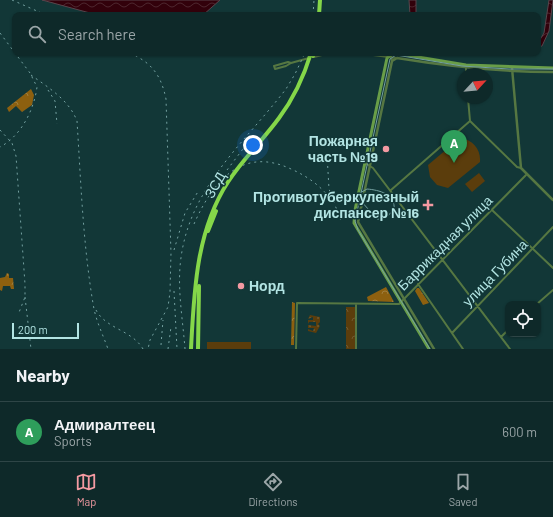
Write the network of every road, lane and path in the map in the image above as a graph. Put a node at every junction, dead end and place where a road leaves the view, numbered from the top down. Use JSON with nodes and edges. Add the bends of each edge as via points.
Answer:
{"nodes":[{"id":1,"x":321,"y":0,"type":"edge"},
{"id":2,"x":320,"y":12,"type":"edge"},
{"id":3,"x":312,"y":56,"type":"edge"},
{"id":4,"x":312,"y":56,"type":"edge"},
{"id":5,"x":317,"y":56,"type":"edge"},
{"id":6,"x":391,"y":56,"type":"edge"},
{"id":7,"x":291,"y":62,"type":"junction"},
{"id":8,"x":466,"y":67,"type":"junction"},
{"id":9,"x":512,"y":68,"type":"junction"},
{"id":10,"x":553,"y":68,"type":"edge"},
{"id":11,"x":512,"y":72,"type":"junction"},
{"id":12,"x":553,"y":72,"type":"edge"},
{"id":13,"x":469,"y":104,"type":"edge"},
{"id":14,"x":470,"y":121,"type":"junction"},
{"id":15,"x":365,"y":163,"type":"junction"},
{"id":16,"x":369,"y":164,"type":"junction"},
{"id":17,"x":521,"y":168,"type":"junction"},
{"id":18,"x":526,"y":175,"type":"junction"},
{"id":19,"x":391,"y":190,"type":"junction"},
{"id":20,"x":553,"y":200,"type":"edge"},
{"id":21,"x":492,"y":210,"type":"junction"},
{"id":22,"x":553,"y":228,"type":"edge"},
{"id":23,"x":533,"y":249,"type":"junction"},
{"id":24,"x":443,"y":260,"type":"junction"},
{"id":25,"x":553,"y":268,"type":"edge"},
{"id":26,"x":418,"y":284,"type":"junction"},
{"id":27,"x":553,"y":290,"type":"edge"},
{"id":28,"x":403,"y":298,"type":"junction"},
{"id":29,"x":540,"y":301,"type":"edge"},
{"id":30,"x":400,"y":302,"type":"junction"},
{"id":31,"x":356,"y":304,"type":"junction"},
{"id":32,"x":478,"y":306,"type":"junction"},
{"id":33,"x":452,"y":332,"type":"junction"},
{"id":34,"x":505,"y":333,"type":"edge"},
{"id":35,"x":501,"y":336,"type":"junction"},
{"id":36,"x":191,"y":349,"type":"edge"},
{"id":37,"x":198,"y":349,"type":"edge"},
{"id":38,"x":296,"y":349,"type":"edge"},
{"id":39,"x":356,"y":349,"type":"edge"},
{"id":40,"x":429,"y":349,"type":"edge"},
{"id":41,"x":434,"y":349,"type":"edge"},
{"id":42,"x":463,"y":349,"type":"edge"},
{"id":43,"x":510,"y":349,"type":"edge"}],
"edges":[{"from":1,"to":2,"type":"highway"},
{"from":3,"to":36,"type":"highway","name":"ЗСД","bridge":true,"via":[[285,109],[234,173],[211,214],[200,257]]},
{"from":4,"to":37,"type":"highway","name":"ЗСД","bridge":true,"via":[[301,86],[287,110],[233,179],[212,221],[200,268]]},
{"from":5,"to":7,"type":"street"},
{"from":6,"to":8,"type":"main road"},
{"from":6,"to":15,"type":"main road"},
{"from":6,"to":16,"type":"street"},
{"from":7,"to":7,"type":"street","via":[[274,66],[275,69]]},
{"from":8,"to":9,"type":"main road"},
{"from":8,"to":11,"type":"street"},
{"from":9,"to":10,"type":"main road"},
{"from":9,"to":11,"type":"street"},
{"from":11,"to":12,"type":"street"},
{"from":11,"to":17,"type":"street"},
{"from":13,"to":14,"type":"street"},
{"from":14,"to":17,"type":"street"},
{"from":14,"to":19,"type":"street"},
{"from":15,"to":16,"type":"street"},
{"from":15,"to":30,"type":"main road","via":[[354,210],[354,223]]},
{"from":16,"to":19,"type":"street"},
{"from":16,"to":28,"type":"street","via":[[358,214],[359,225]]},
{"from":17,"to":18,"type":"street"},
{"from":18,"to":20,"type":"street"},
{"from":18,"to":21,"type":"street","name":"Баррикадная улица"},
{"from":19,"to":24,"type":"street"},
{"from":21,"to":23,"type":"street"},
{"from":21,"to":24,"type":"street","name":"Баррикадная улица"},
{"from":22,"to":23,"type":"street","name":"улица Губина"},
{"from":23,"to":25,"type":"street"},
{"from":23,"to":32,"type":"street","name":"улица Губина"},
{"from":24,"to":26,"type":"street","name":"Баррикадная улица"},
{"from":24,"to":32,"type":"street"},
{"from":26,"to":28,"type":"street","name":"Баррикадная улица"},
{"from":26,"to":33,"type":"street"},
{"from":27,"to":29,"type":"street"},
{"from":28,"to":30,"type":"street","name":"Баррикадная улица"},
{"from":28,"to":41,"type":"street"},
{"from":30,"to":31,"type":"street","name":"Баррикадная улица","via":[[394,305]]},
{"from":30,"to":40,"type":"main road"},
{"from":31,"to":38,"type":"street","name":"Баррикадная улица","via":[[297,303]]},
{"from":31,"to":39,"type":"street"},
{"from":32,"to":33,"type":"street","name":"улица Губина"},
{"from":32,"to":35,"type":"street"},
{"from":33,"to":42,"type":"street"},
{"from":34,"to":35,"type":"street"},
{"from":35,"to":43,"type":"street"}]}
